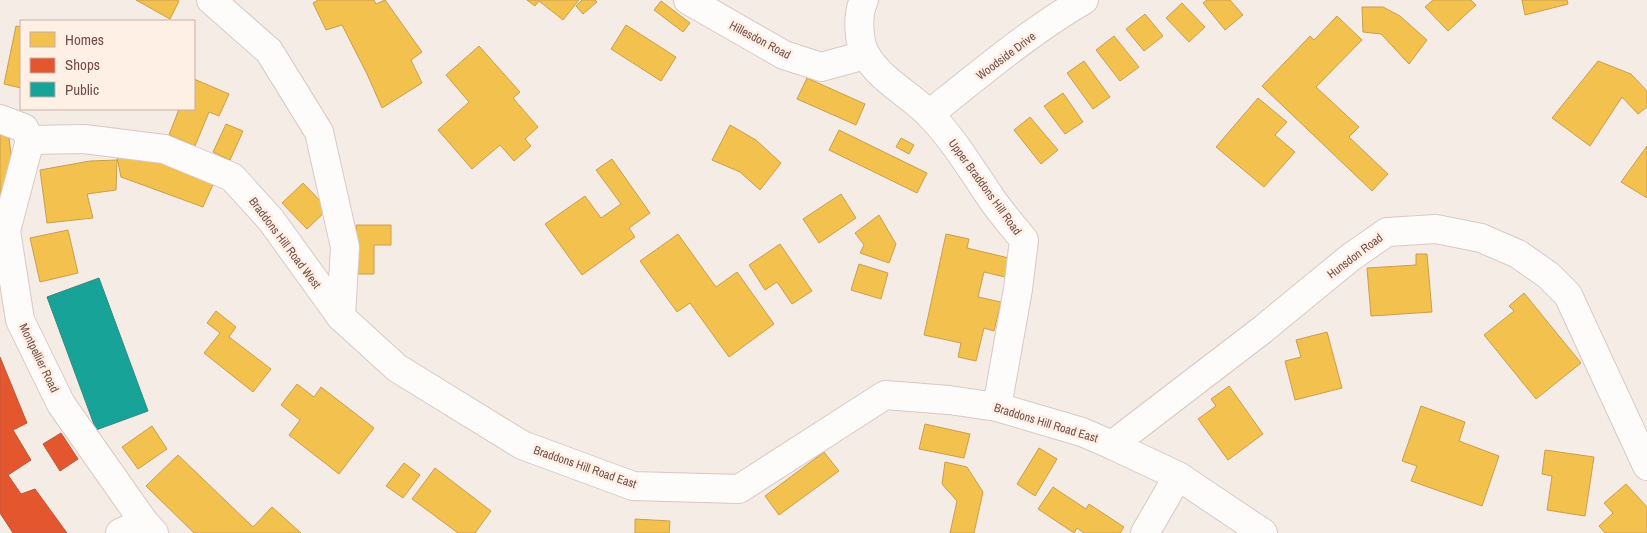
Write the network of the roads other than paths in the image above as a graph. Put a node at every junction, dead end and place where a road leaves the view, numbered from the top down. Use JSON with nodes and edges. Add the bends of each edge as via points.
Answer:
{"nodes":[{"id":1,"x":211,"y":0,"type":"edge"},
{"id":2,"x":688,"y":0,"type":"edge"},
{"id":3,"x":864,"y":0,"type":"edge"},
{"id":4,"x":1084,"y":0,"type":"edge"},
{"id":5,"x":865,"y":54,"type":"junction"},
{"id":6,"x":929,"y":114,"type":"junction"},
{"id":7,"x":0,"y":118,"type":"edge"},
{"id":8,"x":30,"y":140,"type":"junction"},
{"id":9,"x":340,"y":317,"type":"junction"},
{"id":10,"x":997,"y":407,"type":"junction"},
{"id":11,"x":1112,"y":445,"type":"junction"},
{"id":12,"x":1647,"y":466,"type":"edge"},
{"id":13,"x":1178,"y":476,"type":"junction"},
{"id":14,"x":140,"y":529,"type":"edge"},
{"id":15,"x":1145,"y":533,"type":"edge"},
{"id":16,"x":1263,"y":533,"type":"edge"}],
"edges":[{"from":1,"to":9,"type":"street","via":[[269,51],[319,132],[344,247]]},
{"from":2,"to":5,"type":"street","name":"Hillesdon Road","via":[[784,55],[812,64],[822,67]]},
{"from":3,"to":5,"type":"street","name":"Upper Braddons Hill Road","via":[[859,28]]},
{"from":4,"to":6,"type":"street","name":"Woodside Drive"},
{"from":5,"to":6,"type":"street","name":"Upper Braddons Hill Road","via":[[881,73]]},
{"from":6,"to":10,"type":"street","name":"Upper Braddons Hill Road","via":[[1024,240]]},
{"from":7,"to":8,"type":"street","via":[[24,128]]},
{"from":8,"to":9,"type":"street","name":"Braddons Hill Road West","via":[[84,138],[164,149],[232,177],[271,220]]},
{"from":8,"to":14,"type":"street","name":"Montpellier Road","via":[[6,231],[20,320],[61,404]]},
{"from":9,"to":10,"type":"street","name":"Braddons Hill Road East","via":[[397,368],[522,445],[633,486],[739,489],[885,396]]},
{"from":10,"to":11,"type":"street","name":"Braddons Hill Road East","via":[[1082,432]]},
{"from":11,"to":12,"type":"street","name":"Hunsdon Road","via":[[1387,232],[1436,229],[1481,238],[1518,254],[1548,275],[1568,295]]},
{"from":11,"to":13,"type":"street","name":"Braddons Hill Road East"},
{"from":13,"to":15,"type":"street"},
{"from":13,"to":16,"type":"street","name":"Braddons Hill Road East"}]}
